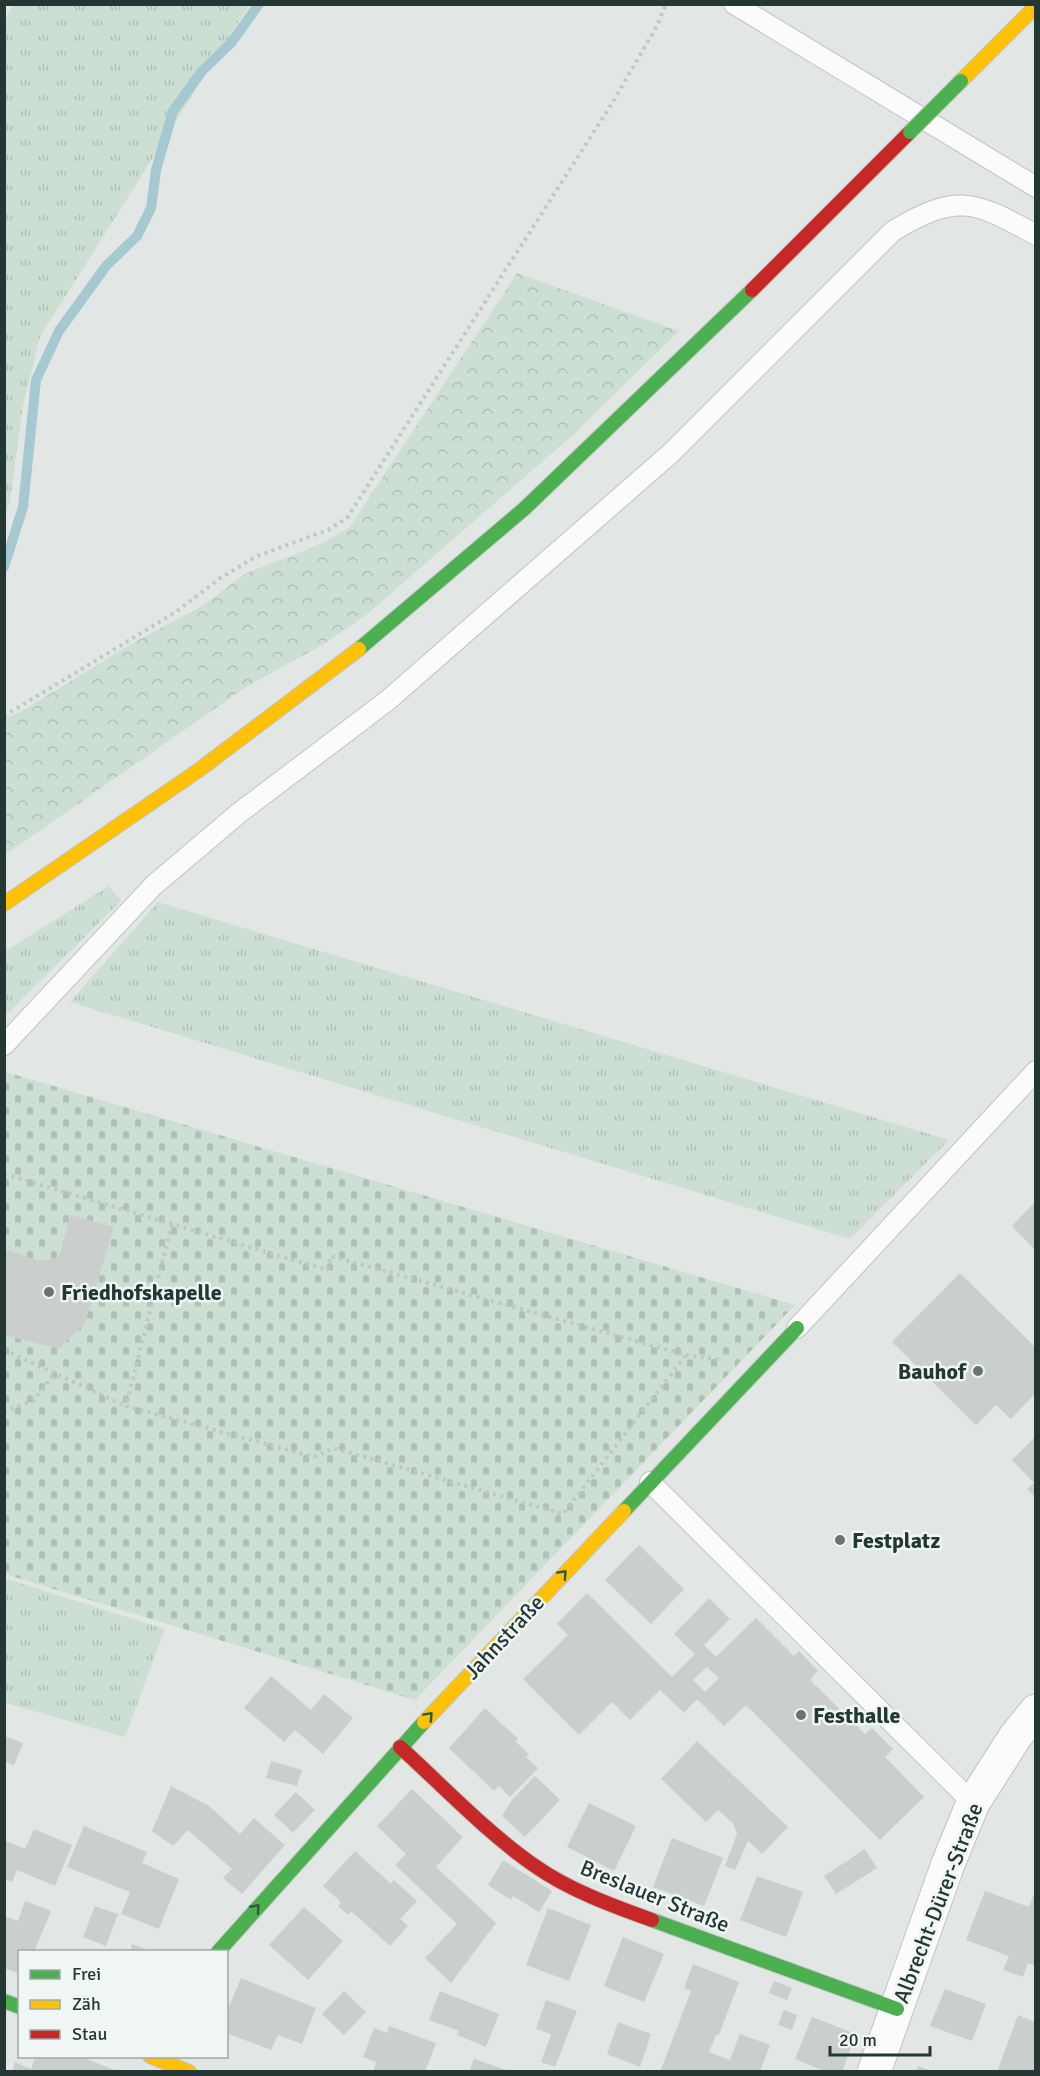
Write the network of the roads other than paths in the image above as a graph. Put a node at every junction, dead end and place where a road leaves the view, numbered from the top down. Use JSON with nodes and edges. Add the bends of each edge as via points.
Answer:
{"nodes":[{"id":1,"x":734,"y":4,"type":"edge"},
{"id":2,"x":1035,"y":6,"type":"edge"},
{"id":3,"x":1035,"y":187,"type":"edge"},
{"id":4,"x":1035,"y":235,"type":"edge"},
{"id":5,"x":4,"y":904,"type":"edge"},
{"id":6,"x":4,"y":1045,"type":"edge"},
{"id":7,"x":1035,"y":1071,"type":"edge"},
{"id":8,"x":797,"y":1328,"type":"joint"},
{"id":9,"x":650,"y":1482,"type":"junction"},
{"id":10,"x":1035,"y":1711,"type":"edge"},
{"id":11,"x":400,"y":1747,"type":"junction"},
{"id":12,"x":973,"y":1803,"type":"junction"},
{"id":13,"x":220,"y":1950,"type":"edge"},
{"id":14,"x":897,"y":2009,"type":"junction"},
{"id":15,"x":156,"y":2058,"type":"edge"},
{"id":16,"x":189,"y":2072,"type":"edge"},
{"id":17,"x":874,"y":2072,"type":"edge"}],
"edges":[{"from":1,"to":3,"type":"lane"},
{"from":2,"to":5,"type":"street","bridge":true,"via":[[596,443],[389,626],[179,786]]},
{"from":4,"to":6,"type":"lane","via":[[974,204],[947,206],[893,231],[671,453],[387,701],[238,813],[154,885]]},
{"from":7,"to":8,"type":"lane"},
{"from":8,"to":9,"type":"street","name":"Jahnstraße"},
{"from":11,"to":9,"type":"street","name":"Jahnstraße","one_way":true},
{"from":9,"to":12,"type":"lane"},
{"from":10,"to":12,"type":"street","name":"Albrecht-Dürer-Straße"},
{"from":13,"to":11,"type":"street","name":"Jahnstraße","one_way":true},
{"from":11,"to":14,"type":"street","name":"Breslauer Straße","via":[[501,1840],[564,1883],[595,1899]]},
{"from":12,"to":14,"type":"street","name":"Albrecht-Dürer-Straße"},
{"from":14,"to":17,"type":"street","name":"Albrecht-Dürer-Straße"},
{"from":15,"to":16,"type":"street"}]}
